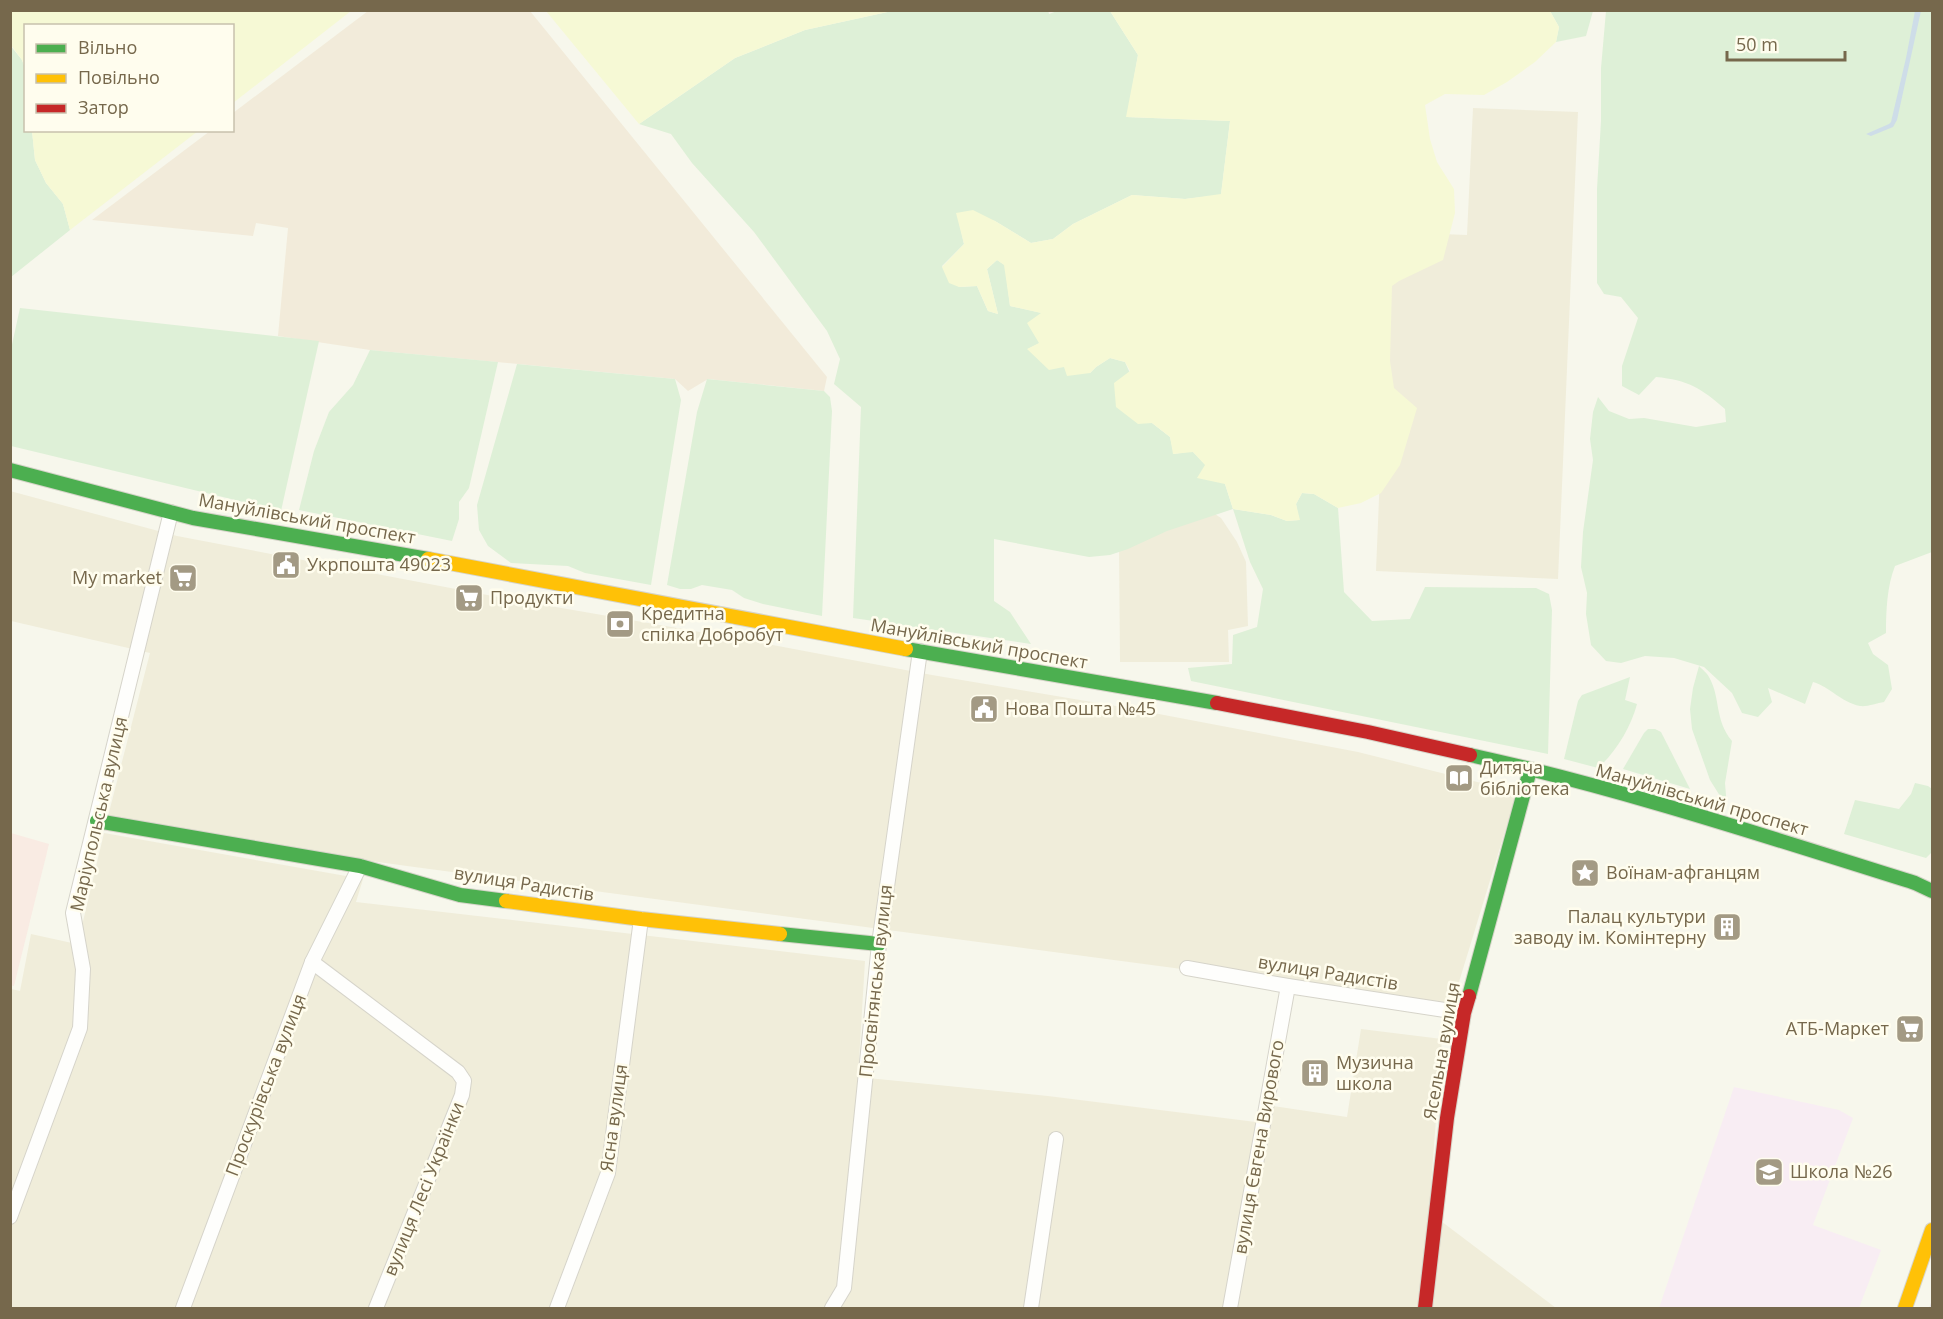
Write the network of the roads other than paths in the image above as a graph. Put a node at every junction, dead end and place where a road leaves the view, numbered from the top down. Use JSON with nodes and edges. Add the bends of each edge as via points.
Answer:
{"nodes":[{"id":1,"x":10,"y":470,"type":"edge"},
{"id":2,"x":171,"y":512,"type":"junction"},
{"id":3,"x":920,"y":651,"type":"junction"},
{"id":4,"x":1530,"y":770,"type":"junction"},
{"id":5,"x":97,"y":821,"type":"junction"},
{"id":6,"x":360,"y":866,"type":"junction"},
{"id":7,"x":1932,"y":885,"type":"edge"},
{"id":8,"x":641,"y":920,"type":"junction"},
{"id":9,"x":879,"y":944,"type":"junction"},
{"id":10,"x":312,"y":962,"type":"junction"},
{"id":11,"x":1187,"y":968,"type":"dead end"},
{"id":12,"x":1288,"y":986,"type":"junction"},
{"id":13,"x":1464,"y":1013,"type":"junction"},
{"id":14,"x":1056,"y":1139,"type":"dead end"},
{"id":15,"x":10,"y":1217,"type":"edge"},
{"id":16,"x":1932,"y":1230,"type":"edge"},
{"id":17,"x":183,"y":1308,"type":"edge"},
{"id":18,"x":376,"y":1308,"type":"edge"},
{"id":19,"x":557,"y":1308,"type":"edge"},
{"id":20,"x":832,"y":1308,"type":"edge"},
{"id":21,"x":1031,"y":1308,"type":"edge"},
{"id":22,"x":1230,"y":1308,"type":"edge"},
{"id":23,"x":1425,"y":1308,"type":"edge"},
{"id":24,"x":1905,"y":1308,"type":"edge"}],
"edges":[{"from":1,"to":2,"type":"main road","name":"Мануйлівський проспект"},
{"from":2,"to":3,"type":"main road","name":"Мануйлівський проспект"},
{"from":2,"to":5,"type":"street","name":"Маріупольська вулиця"},
{"from":3,"to":4,"type":"main road","name":"Мануйлівський проспект","via":[[1368,732]]},
{"from":3,"to":9,"type":"street","name":"Просвітянська вулиця"},
{"from":4,"to":7,"type":"main road","name":"Мануйлівський проспект"},
{"from":4,"to":13,"type":"main road","name":"Ясельна вулиця"},
{"from":5,"to":6,"type":"main road","name":"вулиця Радистів"},
{"from":5,"to":15,"type":"street","name":"Маріупольська вулиця","via":[[74,913],[83,969],[80,1028]]},
{"from":6,"to":8,"type":"main road","name":"вулиця Радистів","via":[[460,895]]},
{"from":6,"to":10,"type":"street","name":"Проскурівська вулиця"},
{"from":8,"to":9,"type":"main road","name":"вулиця Радистів"},
{"from":8,"to":19,"type":"street","name":"Ясна вулиця","via":[[608,1173]]},
{"from":9,"to":20,"type":"street","name":"Просвітянська вулиця","via":[[844,1288]]},
{"from":10,"to":17,"type":"street","name":"Проскурівська вулиця"},
{"from":10,"to":18,"type":"street","name":"вулиця Лесі Українки","via":[[458,1072],[464,1082]]},
{"from":11,"to":12,"type":"street","name":"вулиця Радистів"},
{"from":12,"to":13,"type":"street","name":"вулиця Радистів"},
{"from":12,"to":22,"type":"street","name":"вулиця Євгена Вирового"},
{"from":13,"to":23,"type":"main road","name":"Ясельна вулиця","via":[[1447,1118]]},
{"from":14,"to":21,"type":"street"},
{"from":16,"to":24,"type":"main road"}]}
